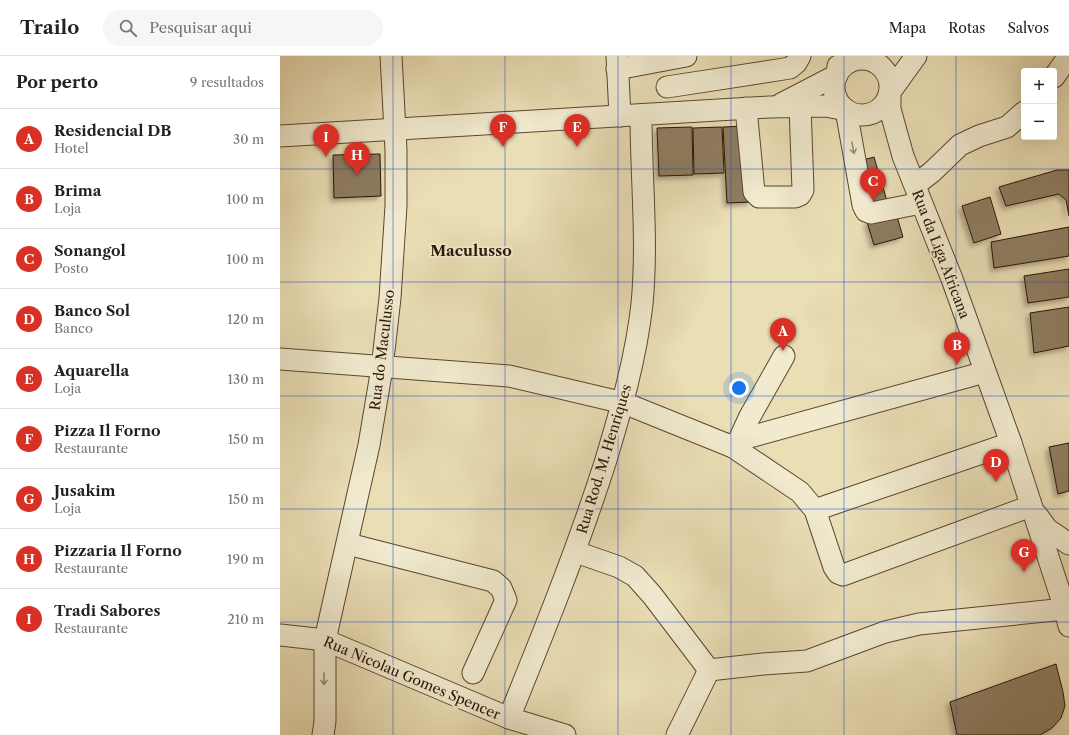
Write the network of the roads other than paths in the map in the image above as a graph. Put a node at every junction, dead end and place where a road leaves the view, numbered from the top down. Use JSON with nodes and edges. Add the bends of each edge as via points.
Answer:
{"nodes":[{"id":1,"x":391,"y":56,"type":"edge"},
{"id":2,"x":686,"y":56,"type":"edge"},
{"id":3,"x":800,"y":56,"type":"edge"},
{"id":4,"x":911,"y":56,"type":"edge"},
{"id":5,"x":916,"y":56,"type":"edge"},
{"id":6,"x":1069,"y":56,"type":"edge"},
{"id":7,"x":869,"y":58,"type":"edge"},
{"id":8,"x":617,"y":63,"type":"edge"},
{"id":9,"x":838,"y":66,"type":"edge"},
{"id":10,"x":1057,"y":73,"type":"edge"},
{"id":11,"x":667,"y":87,"type":"dead end"},
{"id":12,"x":890,"y":92,"type":"junction"},
{"id":13,"x":800,"y":106,"type":"junction"},
{"id":14,"x":775,"y":107,"type":"junction"},
{"id":15,"x":746,"y":108,"type":"junction"},
{"id":16,"x":850,"y":112,"type":"junction"},
{"id":17,"x":641,"y":115,"type":"junction"},
{"id":18,"x":1021,"y":115,"type":"edge"},
{"id":19,"x":620,"y":116,"type":"junction"},
{"id":20,"x":395,"y":131,"type":"junction"},
{"id":21,"x":280,"y":136,"type":"edge"},
{"id":22,"x":903,"y":156,"type":"junction"},
{"id":23,"x":918,"y":194,"type":"junction"},
{"id":24,"x":784,"y":356,"type":"dead end"},
{"id":25,"x":280,"y":359,"type":"edge"},
{"id":26,"x":382,"y":368,"type":"junction"},
{"id":27,"x":985,"y":372,"type":"junction"},
{"id":28,"x":624,"y":402,"type":"junction"},
{"id":29,"x":736,"y":443,"type":"junction"},
{"id":30,"x":1011,"y":443,"type":"junction"},
{"id":31,"x":1031,"y":506,"type":"junction"},
{"id":32,"x":815,"y":510,"type":"junction"},
{"id":33,"x":348,"y":544,"type":"junction"},
{"id":34,"x":1069,"y":544,"type":"edge"},
{"id":35,"x":576,"y":552,"type":"junction"},
{"id":36,"x":1068,"y":610,"type":"edge"},
{"id":37,"x":280,"y":635,"type":"edge"},
{"id":38,"x":325,"y":640,"type":"junction"},
{"id":39,"x":709,"y":670,"type":"junction"},
{"id":40,"x":472,"y":673,"type":"dead end"},
{"id":41,"x":509,"y":718,"type":"junction"},
{"id":42,"x":323,"y":735,"type":"edge"},
{"id":43,"x":531,"y":735,"type":"edge"},
{"id":44,"x":565,"y":735,"type":"edge"},
{"id":45,"x":677,"y":735,"type":"edge"}],
"edges":[{"from":1,"to":20,"type":"street","name":"Rua do Maculusso"},
{"from":2,"to":8,"type":"street"},
{"from":3,"to":11,"type":"street","via":[[790,68]]},
{"from":4,"to":7,"type":"street","via":[[891,65]]},
{"from":5,"to":12,"type":"street"},
{"from":6,"to":10,"type":"street"},
{"from":7,"to":9,"type":"street"},
{"from":7,"to":12,"type":"street","via":[[879,64],[888,76]]},
{"from":8,"to":19,"type":"street"},
{"from":9,"to":14,"type":"street"},
{"from":9,"to":16,"type":"street","via":[[836,98]]},
{"from":12,"to":16,"type":"street","via":[[881,108],[873,113],[864,115]]},
{"from":12,"to":22,"type":"street","via":[[890,109]]},
{"from":13,"to":14,"type":"street"},
{"from":13,"to":15,"type":"street","via":[[803,190],[795,197],[759,197],[754,192]]},
{"from":13,"to":16,"type":"street","via":[[826,106]]},
{"from":14,"to":15,"type":"street"},
{"from":15,"to":17,"type":"street"},
{"from":16,"to":22,"type":"street","via":[[866,118]]},
{"from":16,"to":23,"type":"street","one_way":true,"via":[[863,205],[866,211],[871,213]]},
{"from":17,"to":19,"type":"street"},
{"from":17,"to":28,"type":"street","name":"Rua Rod. M. Henriques","via":[[646,219],[644,276]]},
{"from":18,"to":23,"type":"street","via":[[1007,127],[960,145],[932,172]]},
{"from":19,"to":20,"type":"street"},
{"from":20,"to":21,"type":"street"},
{"from":20,"to":26,"type":"street","name":"Rua do Maculusso","via":[[394,252]]},
{"from":22,"to":23,"type":"street","name":"Rua da Liga Africana"},
{"from":23,"to":27,"type":"street","name":"Rua da Liga Africana"},
{"from":24,"to":29,"type":"street"},
{"from":25,"to":26,"type":"street"},
{"from":26,"to":28,"type":"street","via":[[509,376]]},
{"from":26,"to":33,"type":"street","name":"Rua do Maculusso"},
{"from":27,"to":29,"type":"street"},
{"from":27,"to":30,"type":"street","name":"Rua da Liga Africana"},
{"from":28,"to":29,"type":"street"},
{"from":28,"to":35,"type":"street","name":"Rua Rod. M. Henriques"},
{"from":29,"to":32,"type":"street","via":[[800,492]]},
{"from":30,"to":31,"type":"street","name":"Rua da Liga Africana"},
{"from":30,"to":32,"type":"street"},
{"from":31,"to":32,"type":"street","via":[[843,575],[834,567]]},
{"from":31,"to":34,"type":"street","via":[[1047,529]]},
{"from":31,"to":36,"type":"street","name":"Rua da Liga Africana"},
{"from":33,"to":38,"type":"street","name":"Rua do Maculusso"},
{"from":33,"to":40,"type":"street","via":[[493,581],[501,588],[506,600]]},
{"from":35,"to":39,"type":"street","via":[[619,567],[634,576]]},
{"from":35,"to":41,"type":"street","name":"Rua Rod. M. Henriques"},
{"from":36,"to":39,"type":"street","via":[[919,624],[885,632],[807,661]]},
{"from":37,"to":38,"type":"street","name":"Rua Nicolau Gomes Spencer"},
{"from":38,"to":41,"type":"street","name":"Rua Nicolau Gomes Spencer"},
{"from":38,"to":42,"type":"street","name":"Rua do Maculusso","one_way":true},
{"from":39,"to":45,"type":"street"},
{"from":41,"to":43,"type":"street"},
{"from":41,"to":44,"type":"street","name":"Rua Nicolau Gomes Spencer"}]}
